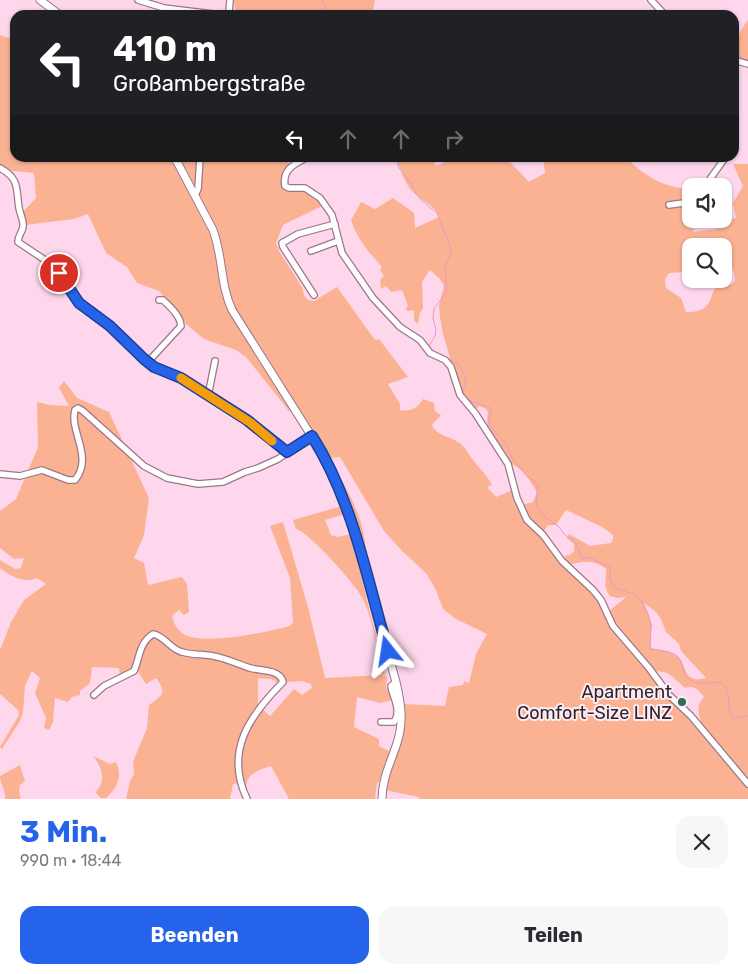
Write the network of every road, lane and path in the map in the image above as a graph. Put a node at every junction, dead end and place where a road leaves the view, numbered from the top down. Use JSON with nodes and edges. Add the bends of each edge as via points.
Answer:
{"nodes":[{"id":1,"x":138,"y":0,"type":"edge"},
{"id":2,"x":651,"y":0,"type":"edge"},
{"id":3,"x":43,"y":1,"type":"edge"},
{"id":4,"x":54,"y":10,"type":"edge"},
{"id":5,"x":181,"y":10,"type":"edge"},
{"id":6,"x":660,"y":10,"type":"edge"},
{"id":7,"x":177,"y":162,"type":"edge"},
{"id":8,"x":200,"y":162,"type":"edge"},
{"id":9,"x":297,"y":162,"type":"edge"},
{"id":10,"x":722,"y":162,"type":"edge"},
{"id":11,"x":0,"y":168,"type":"edge"},
{"id":12,"x":711,"y":178,"type":"edge"},
{"id":13,"x":195,"y":194,"type":"junction"},
{"id":14,"x":682,"y":203,"type":"edge"},
{"id":15,"x":669,"y":205,"type":"dead end"},
{"id":16,"x":335,"y":224,"type":"junction"},
{"id":17,"x":338,"y":241,"type":"junction"},
{"id":18,"x":311,"y":250,"type":"dead end"},
{"id":19,"x":314,"y":295,"type":"dead end"},
{"id":20,"x":159,"y":300,"type":"dead end"},
{"id":21,"x":215,"y":361,"type":"dead end"},
{"id":22,"x":148,"y":362,"type":"junction"},
{"id":23,"x":208,"y":396,"type":"junction"},
{"id":24,"x":312,"y":436,"type":"junction"},
{"id":25,"x":287,"y":452,"type":"junction"},
{"id":26,"x":0,"y":475,"type":"edge"},
{"id":27,"x":396,"y":682,"type":"junction"},
{"id":28,"x":94,"y":695,"type":"dead end"},
{"id":29,"x":381,"y":722,"type":"dead end"},
{"id":30,"x":748,"y":784,"type":"edge"},
{"id":31,"x":247,"y":799,"type":"edge"},
{"id":32,"x":382,"y":799,"type":"edge"}],
"edges":[{"from":1,"to":5,"type":"street"},
{"from":2,"to":6,"type":"street"},
{"from":3,"to":4,"type":"main road"},
{"from":7,"to":13,"type":"main road"},
{"from":8,"to":13,"type":"street"},
{"from":9,"to":16,"type":"street","via":[[288,169],[285,186],[315,193],[328,208]]},
{"from":10,"to":12,"type":"street"},
{"from":11,"to":22,"type":"street","via":[[11,176],[16,185],[23,225],[18,242],[47,260],[79,303],[110,326]]},
{"from":13,"to":24,"type":"main road","via":[[215,235],[224,289],[232,310]]},
{"from":14,"to":15,"type":"street"},
{"from":16,"to":17,"type":"street"},
{"from":16,"to":19,"type":"street","via":[[298,234],[282,243]]},
{"from":17,"to":18,"type":"street"},
{"from":17,"to":30,"type":"street","via":[[344,257],[387,314],[420,340],[427,351],[445,360],[452,368],[461,397],[508,464],[527,520],[562,561],[593,590],[613,626]]},
{"from":20,"to":22,"type":"street","via":[[173,311],[181,326]]},
{"from":21,"to":23,"type":"street"},
{"from":22,"to":23,"type":"street"},
{"from":23,"to":25,"type":"street","via":[[251,423]]},
{"from":24,"to":25,"type":"street"},
{"from":24,"to":27,"type":"main road","via":[[348,511]]},
{"from":25,"to":26,"type":"street","via":[[264,466],[219,484],[174,480],[144,466],[78,408],[74,418],[81,459],[75,480],[42,470],[20,476]]},
{"from":27,"to":29,"type":"street","via":[[391,686],[397,717],[394,722]]},
{"from":27,"to":32,"type":"main road","via":[[402,708],[401,727],[384,779]]},
{"from":28,"to":31,"type":"street","via":[[134,670],[140,650],[153,634],[183,652],[214,656],[280,675],[283,682],[254,714],[242,736],[238,770]]}]}
